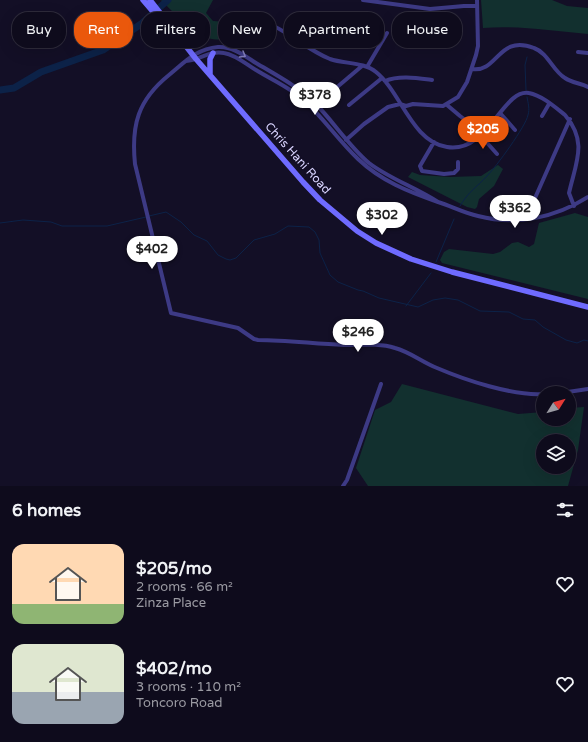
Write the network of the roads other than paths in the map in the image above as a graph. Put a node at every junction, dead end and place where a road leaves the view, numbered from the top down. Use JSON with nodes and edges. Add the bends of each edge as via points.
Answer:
{"nodes":[{"id":1,"x":143,"y":0,"type":"edge"},
{"id":2,"x":150,"y":0,"type":"edge"},
{"id":3,"x":363,"y":0,"type":"edge"},
{"id":4,"x":477,"y":0,"type":"edge"},
{"id":5,"x":476,"y":6,"type":"junction"},
{"id":6,"x":155,"y":12,"type":"edge"},
{"id":7,"x":158,"y":12,"type":"edge"},
{"id":8,"x":276,"y":28,"type":"edge"},
{"id":9,"x":387,"y":33,"type":"dead end"},
{"id":10,"x":187,"y":48,"type":"edge"},
{"id":11,"x":578,"y":52,"type":"dead end"},
{"id":12,"x":213,"y":53,"type":"junction"},
{"id":13,"x":588,"y":53,"type":"edge"},
{"id":14,"x":194,"y":56,"type":"junction"},
{"id":15,"x":364,"y":66,"type":"junction"},
{"id":16,"x":472,"y":69,"type":"junction"},
{"id":17,"x":210,"y":75,"type":"junction"},
{"id":18,"x":384,"y":80,"type":"junction"},
{"id":19,"x":432,"y":80,"type":"dead end"},
{"id":20,"x":588,"y":87,"type":"edge"},
{"id":21,"x":336,"y":88,"type":"dead end"},
{"id":22,"x":400,"y":104,"type":"junction"},
{"id":23,"x":549,"y":104,"type":"junction"},
{"id":24,"x":349,"y":105,"type":"dead end"},
{"id":25,"x":447,"y":105,"type":"junction"},
{"id":26,"x":500,"y":113,"type":"junction"},
{"id":27,"x":542,"y":116,"type":"dead end"},
{"id":28,"x":570,"y":119,"type":"junction"},
{"id":29,"x":515,"y":130,"type":"dead end"},
{"id":30,"x":482,"y":134,"type":"junction"},
{"id":31,"x":347,"y":140,"type":"junction"},
{"id":32,"x":434,"y":142,"type":"junction"},
{"id":33,"x":343,"y":143,"type":"junction"},
{"id":34,"x":497,"y":154,"type":"dead end"},
{"id":35,"x":458,"y":162,"type":"dead end"},
{"id":36,"x":588,"y":196,"type":"edge"},
{"id":37,"x":535,"y":198,"type":"dead end"},
{"id":38,"x":438,"y":202,"type":"junction"},
{"id":39,"x":574,"y":206,"type":"junction"},
{"id":40,"x":588,"y":307,"type":"edge"},
{"id":41,"x":382,"y":384,"type":"dead end"},
{"id":42,"x":588,"y":389,"type":"edge"},
{"id":43,"x":576,"y":391,"type":"edge"},
{"id":44,"x":536,"y":393,"type":"edge"},
{"id":45,"x":347,"y":480,"type":"junction"},
{"id":46,"x":343,"y":486,"type":"edge"},
{"id":47,"x":348,"y":486,"type":"edge"}],
"edges":[{"from":1,"to":6,"type":"main road","name":"Chris Hani Road"},
{"from":2,"to":7,"type":"main road","name":"Chris Hani Road"},
{"from":3,"to":5,"type":"street","via":[[430,9]]},
{"from":4,"to":5,"type":"street"},
{"from":5,"to":16,"type":"street","via":[[478,46]]},
{"from":8,"to":15,"type":"street","via":[[320,54],[344,63]]},
{"from":9,"to":15,"type":"street"},
{"from":10,"to":14,"type":"main road","name":"Chris Hani Road"},
{"from":11,"to":13,"type":"street"},
{"from":12,"to":14,"type":"street"},
{"from":12,"to":17,"type":"main road","via":[[210,59]]},
{"from":12,"to":33,"type":"street","via":[[230,54],[295,94]]},
{"from":14,"to":17,"type":"main road","name":"Chris Hani Road"},
{"from":14,"to":31,"type":"street","one_way":true,"via":[[218,47],[229,48],[308,96]]},
{"from":14,"to":44,"type":"street","via":[[147,98],[137,121],[133,142],[135,164],[171,313],[238,328],[258,340],[385,345],[408,352],[436,368],[512,391]]},
{"from":15,"to":18,"type":"street"},
{"from":15,"to":21,"type":"street"},
{"from":16,"to":20,"type":"street","via":[[485,68],[506,48],[530,47],[542,53],[566,79]]},
{"from":16,"to":25,"type":"street","via":[[462,92]]},
{"from":17,"to":40,"type":"main road","name":"Chris Hani Road","via":[[320,200],[357,231],[376,243],[428,266]]},
{"from":18,"to":19,"type":"street"},
{"from":18,"to":22,"type":"street"},
{"from":18,"to":24,"type":"street"},
{"from":22,"to":25,"type":"street"},
{"from":22,"to":31,"type":"street","via":[[381,111]]},
{"from":22,"to":32,"type":"street","via":[[409,118]]},
{"from":23,"to":26,"type":"street","via":[[535,95],[523,93],[512,98]]},
{"from":23,"to":27,"type":"street"},
{"from":23,"to":28,"type":"street"},
{"from":25,"to":30,"type":"street"},
{"from":26,"to":29,"type":"street"},
{"from":26,"to":30,"type":"street"},
{"from":28,"to":37,"type":"street"},
{"from":28,"to":39,"type":"street","via":[[582,134],[584,144],[582,158],[569,193]]},
{"from":30,"to":32,"type":"street","via":[[470,144],[459,147],[448,148]]},
{"from":30,"to":34,"type":"street"},
{"from":31,"to":33,"type":"street"},
{"from":31,"to":38,"type":"street","via":[[370,163]]},
{"from":32,"to":35,"type":"street","via":[[420,166],[422,171],[454,173],[458,169]]},
{"from":33,"to":38,"type":"street","via":[[358,160],[383,178]]},
{"from":36,"to":39,"type":"street"},
{"from":38,"to":39,"type":"street","via":[[478,216],[516,221],[546,216]]},
{"from":41,"to":45,"type":"street"},
{"from":42,"to":43,"type":"street"},
{"from":45,"to":46,"type":"street"},
{"from":45,"to":47,"type":"street"}]}
